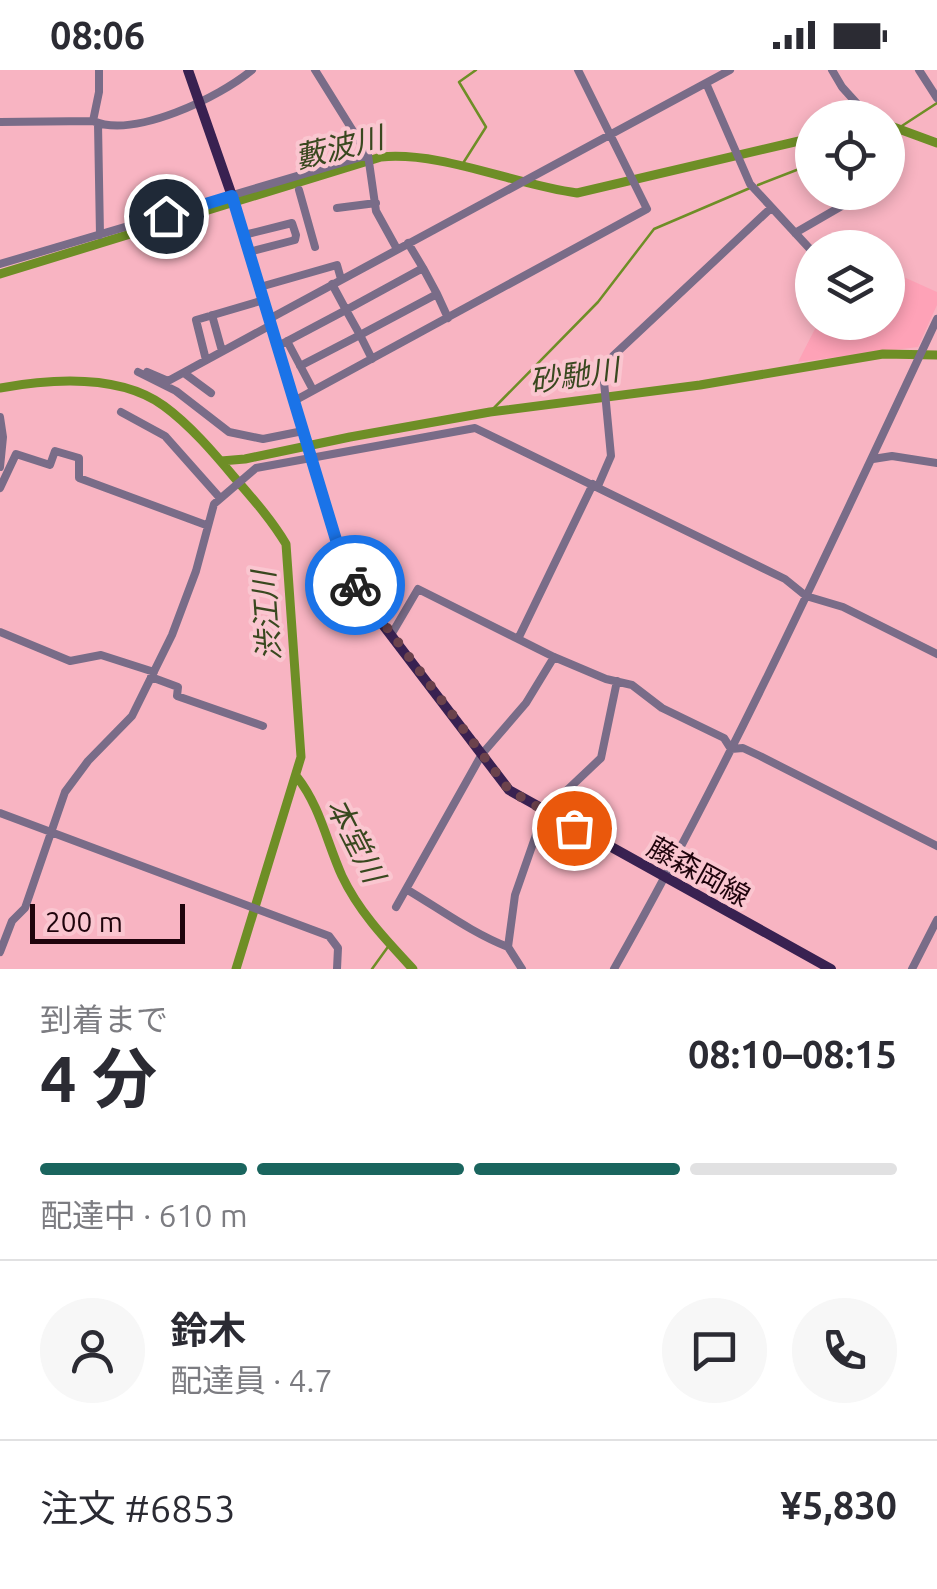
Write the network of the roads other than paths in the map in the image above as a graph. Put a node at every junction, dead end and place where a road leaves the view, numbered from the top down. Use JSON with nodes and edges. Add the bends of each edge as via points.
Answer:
{"nodes":[{"id":1,"x":99,"y":70,"type":"edge"},
{"id":2,"x":188,"y":70,"type":"edge"},
{"id":3,"x":252,"y":70,"type":"edge"},
{"id":4,"x":316,"y":70,"type":"edge"},
{"id":5,"x":578,"y":70,"type":"edge"},
{"id":6,"x":730,"y":70,"type":"edge"},
{"id":7,"x":920,"y":70,"type":"edge"},
{"id":8,"x":835,"y":71,"type":"edge"},
{"id":9,"x":706,"y":83,"type":"junction"},
{"id":10,"x":937,"y":98,"type":"edge"},
{"id":11,"x":857,"y":100,"type":"edge"},
{"id":12,"x":200,"y":102,"type":"junction"},
{"id":13,"x":0,"y":122,"type":"edge"},
{"id":14,"x":96,"y":122,"type":"junction"},
{"id":15,"x":610,"y":135,"type":"junction"},
{"id":16,"x":368,"y":155,"type":"junction"},
{"id":17,"x":299,"y":190,"type":"dead end"},
{"id":18,"x":232,"y":196,"type":"junction"},
{"id":19,"x":376,"y":203,"type":"junction"},
{"id":20,"x":338,"y":208,"type":"dead end"},
{"id":21,"x":770,"y":208,"type":"junction"},
{"id":22,"x":834,"y":210,"type":"edge"},
{"id":23,"x":794,"y":233,"type":"joint"},
{"id":24,"x":100,"y":235,"type":"junction"},
{"id":25,"x":244,"y":235,"type":"junction"},
{"id":26,"x":408,"y":243,"type":"junction"},
{"id":27,"x":315,"y":247,"type":"dead end"},
{"id":28,"x":397,"y":249,"type":"junction"},
{"id":29,"x":249,"y":252,"type":"junction"},
{"id":30,"x":0,"y":264,"type":"edge"},
{"id":31,"x":423,"y":268,"type":"junction"},
{"id":32,"x":337,"y":281,"type":"junction"},
{"id":33,"x":260,"y":287,"type":"junction"},
{"id":34,"x":436,"y":294,"type":"junction"},
{"id":35,"x":264,"y":300,"type":"junction"},
{"id":36,"x":346,"y":310,"type":"junction"},
{"id":37,"x":212,"y":315,"type":"junction"},
{"id":38,"x":448,"y":318,"type":"junction"},
{"id":39,"x":937,"y":320,"type":"edge"},
{"id":40,"x":270,"y":322,"type":"junction"},
{"id":41,"x":360,"y":334,"type":"junction"},
{"id":42,"x":283,"y":344,"type":"junction"},
{"id":43,"x":222,"y":351,"type":"junction"},
{"id":44,"x":372,"y":359,"type":"junction"},
{"id":45,"x":206,"y":360,"type":"junction"},
{"id":46,"x":300,"y":366,"type":"junction"},
{"id":47,"x":184,"y":373,"type":"junction"},
{"id":48,"x":313,"y":390,"type":"junction"},
{"id":49,"x":211,"y":393,"type":"dead end"},
{"id":50,"x":294,"y":401,"type":"junction"},
{"id":51,"x":122,"y":412,"type":"dead end"},
{"id":52,"x":0,"y":416,"type":"edge"},
{"id":53,"x":303,"y":431,"type":"junction"},
{"id":54,"x":311,"y":458,"type":"junction"},
{"id":55,"x":873,"y":459,"type":"junction"},
{"id":56,"x":937,"y":463,"type":"edge"},
{"id":57,"x":0,"y":466,"type":"edge"},
{"id":58,"x":596,"y":485,"type":"junction"},
{"id":59,"x":0,"y":488,"type":"edge"},
{"id":60,"x":220,"y":498,"type":"junction"},
{"id":61,"x":206,"y":525,"type":"junction"},
{"id":62,"x":806,"y":596,"type":"junction"},
{"id":63,"x":0,"y":632,"type":"edge"},
{"id":64,"x":392,"y":635,"type":"junction"},
{"id":65,"x":518,"y":639,"type":"junction"},
{"id":66,"x":937,"y":654,"type":"edge"},
{"id":67,"x":554,"y":657,"type":"junction"},
{"id":68,"x":152,"y":675,"type":"junction"},
{"id":69,"x":617,"y":681,"type":"junction"},
{"id":70,"x":263,"y":726,"type":"dead end"},
{"id":71,"x":731,"y":749,"type":"junction"},
{"id":72,"x":482,"y":754,"type":"junction"},
{"id":73,"x":544,"y":812,"type":"junction"},
{"id":74,"x":0,"y":813,"type":"edge"},
{"id":75,"x":52,"y":832,"type":"junction"},
{"id":76,"x":937,"y":846,"type":"edge"},
{"id":77,"x":666,"y":878,"type":"junction"},
{"id":78,"x":406,"y":890,"type":"junction"},
{"id":79,"x":396,"y":907,"type":"dead end"},
{"id":80,"x":937,"y":920,"type":"edge"},
{"id":81,"x":3,"y":936,"type":"edge"},
{"id":82,"x":508,"y":946,"type":"junction"},
{"id":83,"x":0,"y":952,"type":"edge"},
{"id":84,"x":337,"y":969,"type":"edge"},
{"id":85,"x":522,"y":969,"type":"edge"},
{"id":86,"x":614,"y":969,"type":"edge"},
{"id":87,"x":831,"y":969,"type":"edge"},
{"id":88,"x":912,"y":969,"type":"edge"}],
"edges":[{"from":1,"to":14,"type":"street"},
{"from":2,"to":12,"type":"main road","name":"藤森岡線"},
{"from":3,"to":12,"type":"street"},
{"from":4,"to":16,"type":"street"},
{"from":5,"to":15,"type":"street"},
{"from":6,"to":9,"type":"street"},
{"from":7,"to":10,"type":"street"},
{"from":8,"to":11,"type":"street"},
{"from":9,"to":15,"type":"street"},
{"from":9,"to":21,"type":"street","via":[[750,184]]},
{"from":12,"to":14,"type":"street","via":[[170,116]]},
{"from":12,"to":18,"type":"main road","name":"藤森岡線"},
{"from":13,"to":14,"type":"street"},
{"from":14,"to":24,"type":"street"},
{"from":15,"to":26,"type":"street"},
{"from":15,"to":38,"type":"street","via":[[647,209]]},
{"from":16,"to":18,"type":"street"},
{"from":16,"to":19,"type":"street"},
{"from":17,"to":27,"type":"street"},
{"from":18,"to":24,"type":"street"},
{"from":18,"to":25,"type":"main road","name":"藤森岡線"},
{"from":19,"to":20,"type":"street"},
{"from":19,"to":28,"type":"street"},
{"from":21,"to":23,"type":"street"},
{"from":21,"to":58,"type":"street","via":[[613,356],[604,382],[611,456]]},
{"from":22,"to":23,"type":"street"},
{"from":24,"to":30,"type":"street"},
{"from":25,"to":29,"type":"main road","name":"藤森岡線"},
{"from":25,"to":29,"type":"street","via":[[292,222],[296,235]]},
{"from":26,"to":28,"type":"street"},
{"from":26,"to":31,"type":"street"},
{"from":28,"to":32,"type":"street"},
{"from":29,"to":33,"type":"main road","name":"藤森岡線"},
{"from":31,"to":34,"type":"street"},
{"from":31,"to":36,"type":"street"},
{"from":32,"to":33,"type":"street","via":[[337,265]]},
{"from":32,"to":36,"type":"street"},
{"from":32,"to":40,"type":"street"},
{"from":33,"to":35,"type":"main road","name":"藤森岡線"},
{"from":34,"to":38,"type":"street"},
{"from":34,"to":41,"type":"street"},
{"from":35,"to":37,"type":"street"},
{"from":35,"to":40,"type":"main road","name":"藤森岡線"},
{"from":36,"to":41,"type":"street"},
{"from":36,"to":42,"type":"street"},
{"from":37,"to":43,"type":"street"},
{"from":37,"to":45,"type":"street","via":[[196,320]]},
{"from":38,"to":44,"type":"street"},
{"from":39,"to":55,"type":"street"},
{"from":40,"to":42,"type":"main road","name":"藤森岡線"},
{"from":40,"to":43,"type":"street"},
{"from":41,"to":44,"type":"street"},
{"from":41,"to":46,"type":"street"},
{"from":42,"to":46,"type":"street"},
{"from":42,"to":50,"type":"main road","name":"藤森岡線"},
{"from":43,"to":45,"type":"street"},
{"from":44,"to":48,"type":"street"},
{"from":45,"to":47,"type":"street"},
{"from":46,"to":48,"type":"street"},
{"from":47,"to":49,"type":"street"},
{"from":47,"to":53,"type":"street","via":[[168,381],[138,372],[229,432],[263,440]]},
{"from":48,"to":50,"type":"street"},
{"from":50,"to":53,"type":"main road","name":"藤森岡線"},
{"from":51,"to":60,"type":"street","via":[[164,436]]},
{"from":52,"to":57,"type":"street"},
{"from":53,"to":54,"type":"main road","name":"藤森岡線"},
{"from":54,"to":58,"type":"street","via":[[475,428]]},
{"from":54,"to":60,"type":"street","via":[[256,468]]},
{"from":54,"to":64,"type":"main road","name":"藤森岡線","via":[[350,576]]},
{"from":55,"to":56,"type":"street"},
{"from":55,"to":62,"type":"street"},
{"from":58,"to":62,"type":"street","via":[[786,578]]},
{"from":58,"to":65,"type":"street"},
{"from":59,"to":61,"type":"street","via":[[16,454],[50,465],[56,451],[79,458],[79,478]]},
{"from":60,"to":61,"type":"street"},
{"from":61,"to":68,"type":"street","via":[[196,571]]},
{"from":62,"to":66,"type":"street","via":[[844,607]]},
{"from":62,"to":71,"type":"street"},
{"from":63,"to":68,"type":"street","via":[[70,660],[101,656]]},
{"from":64,"to":65,"type":"street","via":[[418,589]]},
{"from":64,"to":72,"type":"main road","name":"藤森岡線"},
{"from":65,"to":67,"type":"street"},
{"from":67,"to":69,"type":"street"},
{"from":67,"to":72,"type":"street","via":[[526,704]]},
{"from":68,"to":70,"type":"street","via":[[178,687],[177,696]]},
{"from":68,"to":75,"type":"street","via":[[132,716],[64,792]]},
{"from":69,"to":71,"type":"street","via":[[724,738]]},
{"from":69,"to":73,"type":"street","via":[[600,758]]},
{"from":71,"to":76,"type":"street","via":[[760,756]]},
{"from":71,"to":77,"type":"street"},
{"from":72,"to":73,"type":"main road","name":"藤森岡線","via":[[509,790]]},
{"from":72,"to":78,"type":"street"},
{"from":73,"to":77,"type":"main road","name":"藤森岡線"},
{"from":73,"to":82,"type":"street","via":[[515,895]]},
{"from":74,"to":75,"type":"street"},
{"from":75,"to":81,"type":"street","via":[[26,908]]},
{"from":75,"to":84,"type":"street","via":[[329,936],[338,948]]},
{"from":77,"to":86,"type":"street"},
{"from":77,"to":87,"type":"main road","name":"藤森岡線"},
{"from":78,"to":79,"type":"street"},
{"from":78,"to":82,"type":"street"},
{"from":80,"to":88,"type":"street"},
{"from":81,"to":83,"type":"street"},
{"from":82,"to":85,"type":"street"}]}
